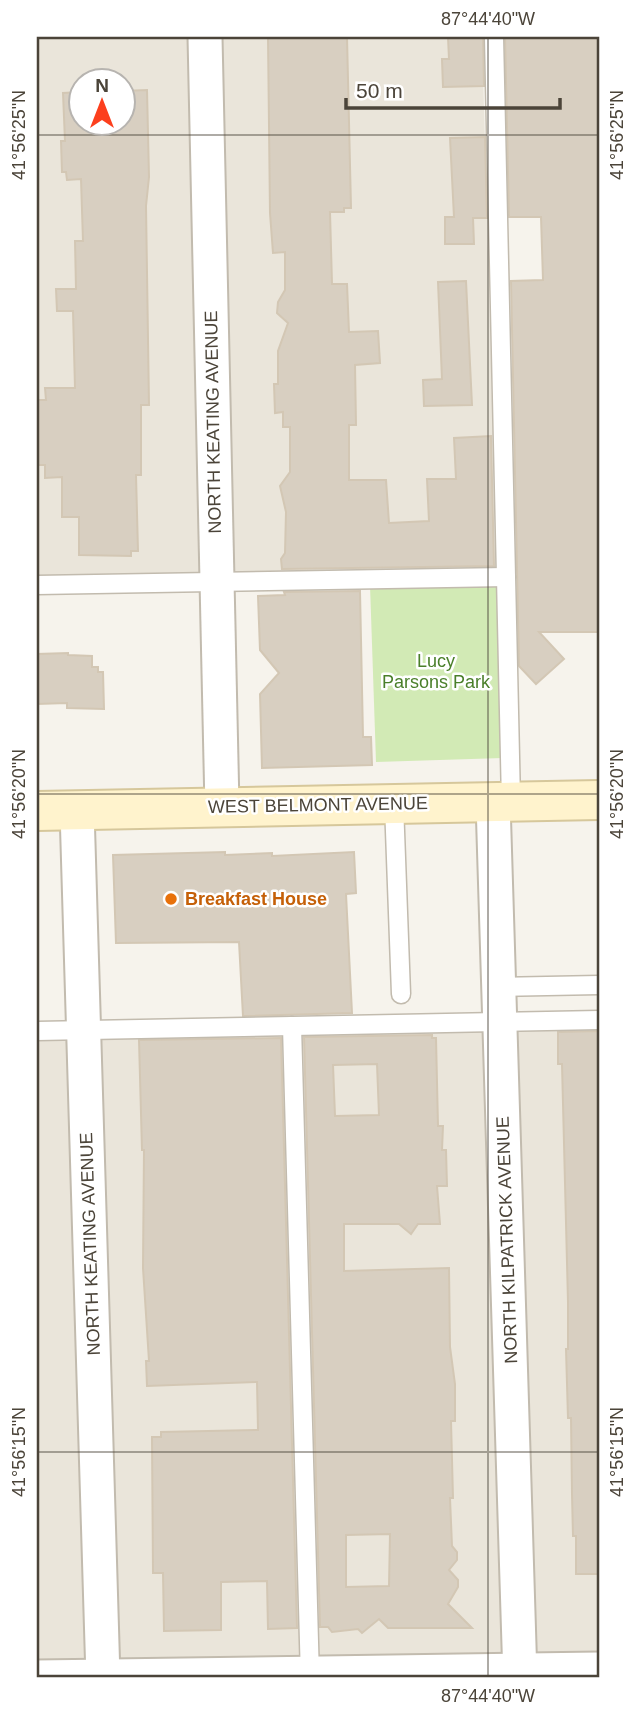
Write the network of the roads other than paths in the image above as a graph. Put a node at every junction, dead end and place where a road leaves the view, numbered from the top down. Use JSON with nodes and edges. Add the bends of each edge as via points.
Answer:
{"nodes":[{"id":1,"x":205,"y":37,"type":"edge"},
{"id":2,"x":494,"y":37,"type":"edge"},
{"id":3,"x":506,"y":577,"type":"junction"},
{"id":4,"x":217,"y":583,"type":"junction"},
{"id":5,"x":37,"y":585,"type":"edge"},
{"id":6,"x":599,"y":800,"type":"edge"},
{"id":7,"x":502,"y":802,"type":"junction"},
{"id":8,"x":394,"y":804,"type":"junction"},
{"id":9,"x":222,"y":807,"type":"junction"},
{"id":10,"x":77,"y":810,"type":"junction"},
{"id":11,"x":37,"y":811,"type":"edge"},
{"id":12,"x":599,"y":985,"type":"edge"},
{"id":13,"x":499,"y":987,"type":"junction"},
{"id":14,"x":401,"y":994,"type":"dead end"},
{"id":15,"x":599,"y":1020,"type":"edge"},
{"id":16,"x":500,"y":1022,"type":"junction"},
{"id":17,"x":292,"y":1026,"type":"junction"},
{"id":18,"x":84,"y":1030,"type":"junction"},
{"id":19,"x":37,"y":1031,"type":"edge"},
{"id":20,"x":599,"y":1669,"type":"edge"},
{"id":21,"x":520,"y":1674,"type":"edge"},
{"id":22,"x":310,"y":1676,"type":"edge"},
{"id":23,"x":37,"y":1677,"type":"edge"},
{"id":24,"x":103,"y":1677,"type":"edge"}],
"edges":[{"from":1,"to":4,"type":"street","name":"NORTH KEATING AVENUE"},
{"from":2,"to":3,"type":"lane"},
{"from":3,"to":4,"type":"lane"},
{"from":3,"to":7,"type":"lane"},
{"from":4,"to":5,"type":"lane"},
{"from":4,"to":9,"type":"street","name":"NORTH KEATING AVENUE"},
{"from":6,"to":7,"type":"main road","name":"WEST BELMONT AVENUE"},
{"from":7,"to":8,"type":"main road","name":"WEST BELMONT AVENUE"},
{"from":7,"to":13,"type":"street","name":"NORTH KILPATRICK AVENUE"},
{"from":8,"to":9,"type":"main road","name":"WEST BELMONT AVENUE"},
{"from":8,"to":14,"type":"lane"},
{"from":9,"to":10,"type":"main road","name":"WEST BELMONT AVENUE"},
{"from":10,"to":11,"type":"main road","name":"WEST BELMONT AVENUE"},
{"from":10,"to":18,"type":"street","name":"NORTH KEATING AVENUE"},
{"from":12,"to":13,"type":"lane"},
{"from":13,"to":16,"type":"street","name":"NORTH KILPATRICK AVENUE"},
{"from":15,"to":16,"type":"lane"},
{"from":16,"to":17,"type":"lane"},
{"from":16,"to":21,"type":"street","name":"NORTH KILPATRICK AVENUE"},
{"from":17,"to":18,"type":"lane"},
{"from":17,"to":22,"type":"lane"},
{"from":18,"to":19,"type":"lane"},
{"from":18,"to":24,"type":"street","name":"NORTH KEATING AVENUE"},
{"from":20,"to":21,"type":"street"},
{"from":21,"to":22,"type":"street"},
{"from":22,"to":24,"type":"street"},
{"from":23,"to":24,"type":"street"}]}
